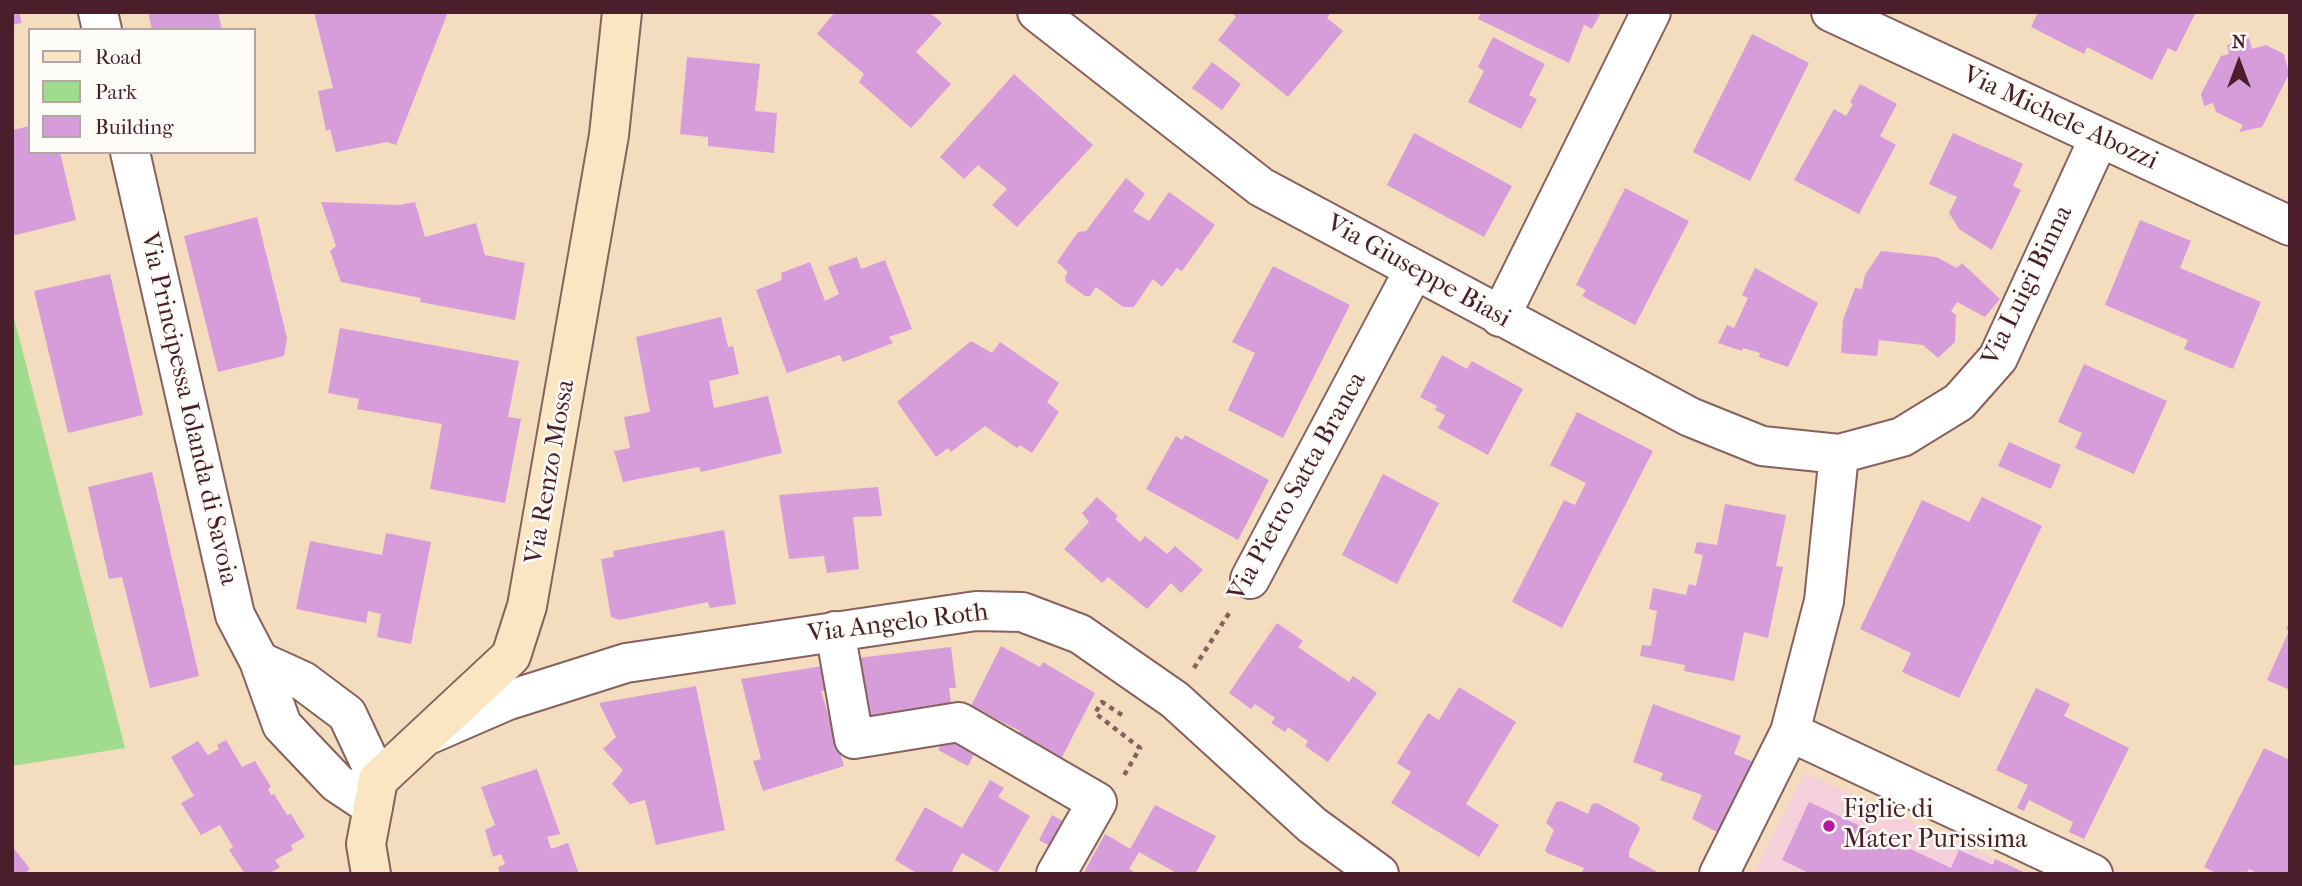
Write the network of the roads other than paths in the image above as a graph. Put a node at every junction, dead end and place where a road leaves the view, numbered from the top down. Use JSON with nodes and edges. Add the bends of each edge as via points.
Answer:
{"nodes":[{"id":1,"x":622,"y":12,"type":"edge"},
{"id":2,"x":1037,"y":12,"type":"edge"},
{"id":3,"x":1651,"y":12,"type":"edge"},
{"id":4,"x":1831,"y":12,"type":"edge"},
{"id":5,"x":2099,"y":138,"type":"junction"},
{"id":6,"x":130,"y":154,"type":"edge"},
{"id":7,"x":2290,"y":226,"type":"edge"},
{"id":8,"x":1414,"y":270,"type":"junction"},
{"id":9,"x":1500,"y":317,"type":"junction"},
{"id":10,"x":1839,"y":454,"type":"junction"},
{"id":11,"x":1250,"y":579,"type":"road end"},
{"id":12,"x":835,"y":631,"type":"junction"},
{"id":13,"x":259,"y":661,"type":"junction"},
{"id":14,"x":1790,"y":732,"type":"junction"},
{"id":15,"x":427,"y":736,"type":"junction"},
{"id":16,"x":375,"y":793,"type":"junction"},
{"id":17,"x":371,"y":874,"type":"edge"},
{"id":18,"x":1056,"y":874,"type":"edge"},
{"id":19,"x":1379,"y":874,"type":"edge"},
{"id":20,"x":1719,"y":874,"type":"edge"},
{"id":21,"x":2094,"y":874,"type":"edge"}],
"edges":[{"from":1,"to":15,"type":"main road","name":"Via Renzo Mossa","via":[[609,135],[527,606],[511,656]]},
{"from":2,"to":8,"type":"street","name":"Via Giuseppe Biasi","via":[[1261,187]]},
{"from":3,"to":9,"type":"street"},
{"from":4,"to":5,"type":"street","name":"Via Michele Abozzi"},
{"from":5,"to":7,"type":"street","name":"Via Michele Abozzi"},
{"from":5,"to":10,"type":"street","name":"Via Luigi Binna","via":[[1998,358],[1959,402],[1902,437]]},
{"from":6,"to":13,"type":"street","name":"Via Principessa Iolanda di Savoia","via":[[236,615]]},
{"from":8,"to":9,"type":"street","name":"Via Giuseppe Biasi"},
{"from":8,"to":11,"type":"street","name":"Via Pietro Satta Branca"},
{"from":9,"to":10,"type":"street","name":"Via Giuseppe Biasi","via":[[1690,417],[1762,446]]},
{"from":10,"to":14,"type":"street","via":[[1824,601]]},
{"from":12,"to":15,"type":"street","name":"Via Angelo Roth","via":[[626,663],[506,701]]},
{"from":12,"to":18,"type":"street","via":[[854,739],[959,722],[1097,802]]},
{"from":12,"to":19,"type":"street","name":"Via Angelo Roth","via":[[976,611],[1022,612],[1080,634],[1175,700],[1312,825]]},
{"from":13,"to":16,"type":"street","via":[[303,681],[347,714]]},
{"from":13,"to":16,"type":"street","name":"Via Principessa Iolanda di Savoia","via":[[282,725],[337,783]]},
{"from":14,"to":20,"type":"street"},
{"from":14,"to":21,"type":"street"},
{"from":15,"to":16,"type":"main road","name":"Via Renzo Mossa"},
{"from":16,"to":17,"type":"main road","via":[[366,844]]}]}
